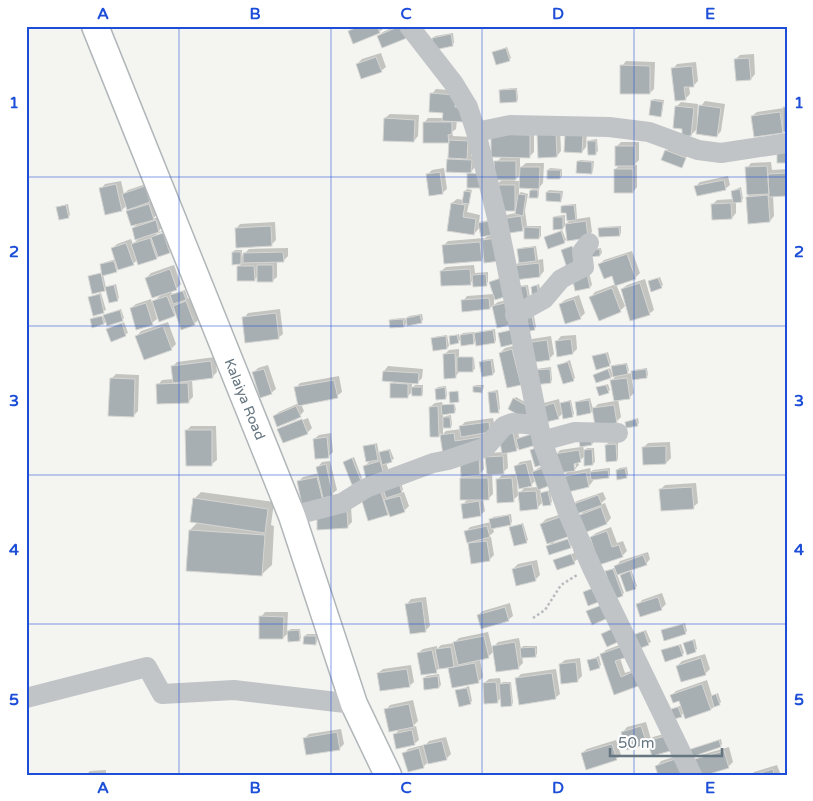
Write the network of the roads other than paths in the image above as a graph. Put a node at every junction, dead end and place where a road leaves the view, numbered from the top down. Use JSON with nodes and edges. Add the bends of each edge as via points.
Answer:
{"nodes":[{"id":1,"x":94,"y":26,"type":"edge"},
{"id":2,"x":409,"y":26,"type":"edge"},
{"id":3,"x":476,"y":132,"type":"junction"},
{"id":4,"x":787,"y":143,"type":"edge"},
{"id":5,"x":589,"y":243,"type":"dead end"},
{"id":6,"x":515,"y":314,"type":"junction"},
{"id":7,"x":540,"y":433,"type":"junction"},
{"id":8,"x":618,"y":433,"type":"dead end"},
{"id":9,"x":292,"y":516,"type":"junction"},
{"id":10,"x":26,"y":698,"type":"edge"},
{"id":11,"x":354,"y":704,"type":"junction"},
{"id":12,"x":388,"y":775,"type":"edge"},
{"id":13,"x":692,"y":775,"type":"edge"}],
"edges":[{"from":1,"to":9,"type":"main road","name":"Kalaiya Road"},
{"from":2,"to":3,"type":"street","via":[[454,84],[468,107]]},
{"from":3,"to":4,"type":"street","via":[[510,125],[608,127],[650,132],[698,150],[721,153]]},
{"from":3,"to":6,"type":"street","via":[[497,218]]},
{"from":5,"to":6,"type":"street","via":[[582,252],[584,267],[561,278],[544,299]]},
{"from":6,"to":7,"type":"street"},
{"from":7,"to":8,"type":"street"},
{"from":7,"to":9,"type":"street","via":[[512,423],[504,426],[486,447],[366,488],[342,503]]},
{"from":7,"to":13,"type":"street","via":[[568,513],[592,568]]},
{"from":9,"to":11,"type":"main road","name":"Kalaiya Road"},
{"from":10,"to":11,"type":"street","via":[[147,667],[162,694],[234,690]]},
{"from":11,"to":12,"type":"main road","name":"Kalaiya Road"}]}
